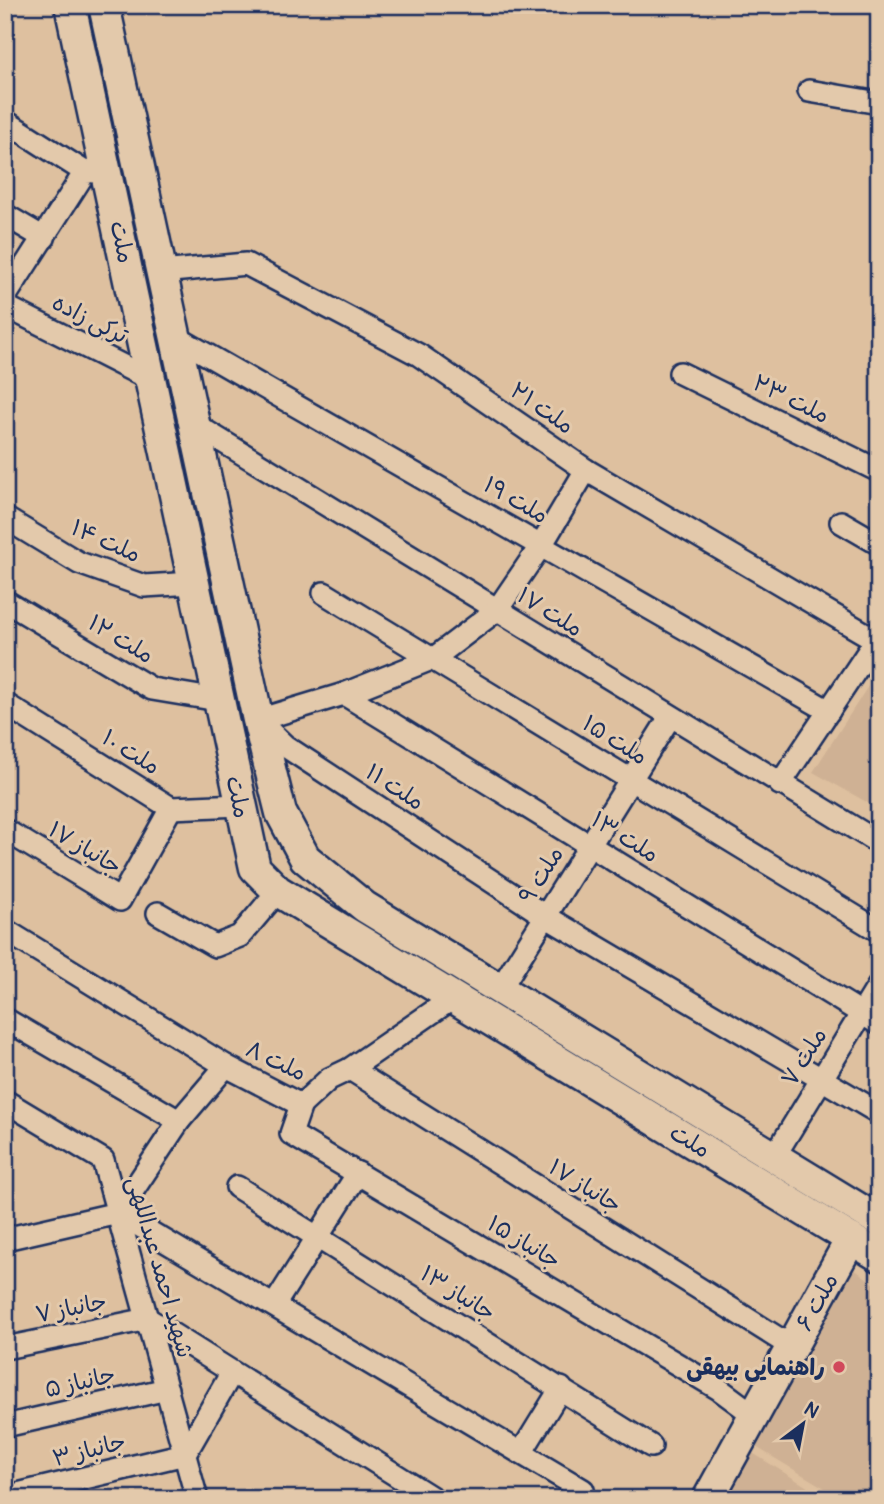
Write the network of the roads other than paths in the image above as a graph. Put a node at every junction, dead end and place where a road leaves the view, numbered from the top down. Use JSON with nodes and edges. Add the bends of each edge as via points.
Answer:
{"nodes":[{"id":1,"x":70,"y":5,"type":"edge"},
{"id":2,"x":104,"y":5,"type":"edge"},
{"id":3,"x":809,"y":91,"type":"dead end"},
{"id":4,"x":879,"y":103,"type":"edge"},
{"id":5,"x":5,"y":121,"type":"edge"},
{"id":6,"x":139,"y":164,"type":"junction"},
{"id":7,"x":96,"y":172,"type":"junction"},
{"id":8,"x":5,"y":215,"type":"edge"},
{"id":9,"x":44,"y":238,"type":"junction"},
{"id":10,"x":161,"y":272,"type":"junction"},
{"id":11,"x":5,"y":297,"type":"edge"},
{"id":12,"x":5,"y":306,"type":"edge"},
{"id":13,"x":176,"y":337,"type":"junction"},
{"id":14,"x":680,"y":373,"type":"dead end"},
{"id":15,"x":151,"y":380,"type":"junction"},
{"id":16,"x":194,"y":424,"type":"junction"},
{"id":17,"x":586,"y":470,"type":"junction"},
{"id":18,"x":879,"y":471,"type":"edge"},
{"id":19,"x":5,"y":518,"type":"edge"},
{"id":20,"x":841,"y":522,"type":"dead end"},
{"id":21,"x":542,"y":544,"type":"junction"},
{"id":22,"x":879,"y":544,"type":"edge"},
{"id":23,"x":193,"y":583,"type":"junction"},
{"id":24,"x":324,"y":593,"type":"dead end"},
{"id":25,"x":5,"y":601,"type":"edge"},
{"id":26,"x":497,"y":610,"type":"junction"},
{"id":27,"x":878,"y":638,"type":"edge"},
{"id":28,"x":434,"y":658,"type":"junction"},
{"id":29,"x":344,"y":694,"type":"junction"},
{"id":30,"x":5,"y":704,"type":"edge"},
{"id":31,"x":829,"y":711,"type":"junction"},
{"id":32,"x":220,"y":713,"type":"junction"},
{"id":33,"x":670,"y":717,"type":"junction"},
{"id":34,"x":258,"y":720,"type":"junction"},
{"id":35,"x":630,"y":780,"type":"junction"},
{"id":36,"x":780,"y":783,"type":"junction"},
{"id":37,"x":240,"y":805,"type":"junction"},
{"id":38,"x":171,"y":808,"type":"junction"},
{"id":39,"x":5,"y":830,"type":"edge"},
{"id":40,"x":879,"y":843,"type":"edge"},
{"id":41,"x":589,"y":846,"type":"junction"},
{"id":42,"x":278,"y":891,"type":"junction"},
{"id":43,"x":158,"y":913,"type":"dead end"},
{"id":44,"x":545,"y":916,"type":"junction"},
{"id":45,"x":5,"y":930,"type":"edge"},
{"id":46,"x":879,"y":930,"type":"edge"},
{"id":47,"x":879,"y":985,"type":"edge"},
{"id":48,"x":500,"y":989,"type":"junction"},
{"id":49,"x":453,"y":998,"type":"junction"},
{"id":50,"x":870,"y":1019,"type":"edge"},
{"id":51,"x":5,"y":1020,"type":"edge"},
{"id":52,"x":226,"y":1066,"type":"junction"},
{"id":53,"x":350,"y":1069,"type":"junction"},
{"id":54,"x":820,"y":1079,"type":"junction"},
{"id":55,"x":5,"y":1101,"type":"edge"},
{"id":56,"x":301,"y":1105,"type":"junction"},
{"id":57,"x":879,"y":1113,"type":"edge"},
{"id":58,"x":179,"y":1121,"type":"junction"},
{"id":59,"x":774,"y":1157,"type":"junction"},
{"id":60,"x":358,"y":1173,"type":"junction"},
{"id":61,"x":237,"y":1187,"type":"dead end"},
{"id":62,"x":118,"y":1213,"type":"junction"},
{"id":63,"x":879,"y":1221,"type":"edge"},
{"id":64,"x":317,"y":1237,"type":"junction"},
{"id":65,"x":5,"y":1239,"type":"edge"},
{"id":66,"x":851,"y":1239,"type":"junction"},
{"id":67,"x":879,"y":1256,"type":"edge"},
{"id":68,"x":275,"y":1304,"type":"junction"},
{"id":69,"x":148,"y":1319,"type":"junction"},
{"id":70,"x":792,"y":1347,"type":"junction"},
{"id":71,"x":5,"y":1348,"type":"edge"},
{"id":72,"x":231,"y":1374,"type":"junction"},
{"id":73,"x":561,"y":1388,"type":"junction"},
{"id":74,"x":167,"y":1389,"type":"junction"},
{"id":75,"x":754,"y":1415,"type":"junction"},
{"id":76,"x":5,"y":1426,"type":"edge"},
{"id":77,"x":651,"y":1446,"type":"dead end"},
{"id":78,"x":521,"y":1453,"type":"junction"},
{"id":79,"x":185,"y":1454,"type":"junction"},
{"id":80,"x":715,"y":1487,"type":"edge"},
{"id":81,"x":5,"y":1497,"type":"edge"},
{"id":82,"x":197,"y":1499,"type":"edge"},
{"id":83,"x":434,"y":1499,"type":"edge"},
{"id":84,"x":578,"y":1499,"type":"edge"}],
"edges":[{"from":1,"to":7,"type":"main road","name":"ملت"},
{"from":2,"to":6,"type":"main road","name":"ملت"},
{"from":3,"to":4,"type":"street"},
{"from":5,"to":7,"type":"street"},
{"from":6,"to":7,"type":"main road"},
{"from":6,"to":10,"type":"main road","name":"ملت"},
{"from":7,"to":9,"type":"street"},
{"from":7,"to":15,"type":"main road","name":"ملت"},
{"from":8,"to":9,"type":"street"},
{"from":9,"to":11,"type":"street"},
{"from":10,"to":13,"type":"main road","name":"ملت"},
{"from":10,"to":17,"type":"street","name":"ملت ۲۱","via":[[246,264],[419,355]]},
{"from":12,"to":15,"type":"street","name":"ترکی زاده"},
{"from":13,"to":16,"type":"main road","name":"ملت"},
{"from":13,"to":21,"type":"street","name":"ملت ۱۹"},
{"from":14,"to":18,"type":"street","name":"ملت ۲۳"},
{"from":15,"to":23,"type":"main road","name":"ملت"},
{"from":16,"to":26,"type":"street","name":"ملت ۱۷"},
{"from":16,"to":34,"type":"main road","name":"ملت"},
{"from":17,"to":21,"type":"street"},
{"from":17,"to":27,"type":"street","name":"ملت ۲۱"},
{"from":19,"to":23,"type":"street","name":"ملت ۱۴","via":[[79,563],[144,586]]},
{"from":20,"to":22,"type":"street"},
{"from":21,"to":26,"type":"street"},
{"from":21,"to":31,"type":"street","name":"ملت ۱۹"},
{"from":23,"to":32,"type":"main road","name":"ملت"},
{"from":24,"to":28,"type":"street","name":"ملت ۱۵"},
{"from":25,"to":32,"type":"street","name":"ملت ۱۲","via":[[152,689]]},
{"from":26,"to":28,"type":"street"},
{"from":26,"to":33,"type":"street","name":"ملت ۱۷"},
{"from":27,"to":31,"type":"street"},
{"from":28,"to":29,"type":"street"},
{"from":28,"to":35,"type":"street","name":"ملت ۱۵"},
{"from":29,"to":34,"type":"street"},
{"from":29,"to":41,"type":"street","name":"ملت ۱۳"},
{"from":30,"to":38,"type":"street","name":"ملت ۱۰"},
{"from":31,"to":36,"type":"street"},
{"from":32,"to":34,"type":"main road"},
{"from":32,"to":37,"type":"main road","name":"ملت"},
{"from":33,"to":35,"type":"street","name":"ملت ۹"},
{"from":33,"to":36,"type":"street","name":"ملت ۱۷"},
{"from":34,"to":44,"type":"street","name":"ملت ۱۱","via":[[285,746]]},
{"from":34,"to":48,"type":"main road","name":"ملت","via":[[281,813],[305,858],[365,906]]},
{"from":35,"to":41,"type":"street","name":"ملت ۹"},
{"from":35,"to":46,"type":"street","name":"ملت ۱۵"},
{"from":36,"to":40,"type":"street","name":"ملت ۱۷"},
{"from":37,"to":38,"type":"street","name":"ملت ۱۰"},
{"from":37,"to":42,"type":"main road","name":"ملت","via":[[255,868]]},
{"from":38,"to":39,"type":"street","name":"جانباز ۱۷","via":[[120,900]]},
{"from":41,"to":44,"type":"street","name":"ملت ۹"},
{"from":41,"to":50,"type":"street","name":"ملت ۱۳"},
{"from":42,"to":43,"type":"street","via":[[240,936],[215,946]]},
{"from":42,"to":49,"type":"main road","name":"ملت"},
{"from":44,"to":48,"type":"street","name":"ملت ۹"},
{"from":44,"to":54,"type":"street","name":"ملت ۱۱"},
{"from":45,"to":52,"type":"street"},
{"from":47,"to":50,"type":"street","name":"ملت ۷"},
{"from":48,"to":59,"type":"main road","name":"ملت"},
{"from":49,"to":53,"type":"street","name":"ملت ۸"},
{"from":49,"to":66,"type":"main road","name":"ملت"},
{"from":50,"to":54,"type":"street","name":"ملت ۷"},
{"from":51,"to":58,"type":"street"},
{"from":52,"to":56,"type":"street","name":"ملت ۸"},
{"from":52,"to":58,"type":"street","name":"ملت ۸"},
{"from":53,"to":56,"type":"street","name":"ملت ۸","via":[[329,1079]]},
{"from":53,"to":70,"type":"street","name":"جانباز ۱۷"},
{"from":54,"to":57,"type":"street","name":"ملت ۱۱"},
{"from":54,"to":59,"type":"street","name":"ملت ۷"},
{"from":55,"to":62,"type":"street","name":"شهید احمد عبداللهی","via":[[103,1160]]},
{"from":56,"to":60,"type":"street","name":"جانباز ۱۵","via":[[291,1134]]},
{"from":58,"to":62,"type":"street","name":"ملت ۸"},
{"from":59,"to":63,"type":"main road","name":"ملت"},
{"from":60,"to":64,"type":"street"},
{"from":60,"to":75,"type":"street","name":"جانباز ۱۵","via":[[719,1389]]},
{"from":61,"to":64,"type":"street","name":"جانباز ۱۳"},
{"from":62,"to":65,"type":"street"},
{"from":62,"to":68,"type":"street"},
{"from":62,"to":69,"type":"street","name":"شهید احمد عبداللهی"},
{"from":64,"to":68,"type":"street"},
{"from":64,"to":73,"type":"street","name":"جانباز ۱۳"},
{"from":66,"to":67,"type":"main road","name":"ملت"},
{"from":66,"to":70,"type":"main road","name":"ملت ۶"},
{"from":68,"to":78,"type":"street"},
{"from":69,"to":71,"type":"street","name":"جانباز ۷"},
{"from":69,"to":72,"type":"street"},
{"from":69,"to":74,"type":"street","name":"شهید احمد عبداللهی"},
{"from":70,"to":75,"type":"main road","name":"ملت ۶"},
{"from":72,"to":79,"type":"street"},
{"from":72,"to":83,"type":"street"},
{"from":73,"to":77,"type":"street","name":"جانباز ۱۳"},
{"from":73,"to":78,"type":"street"},
{"from":74,"to":76,"type":"street","name":"جانباز ۵"},
{"from":74,"to":79,"type":"street","name":"شهید احمد عبداللهی"},
{"from":75,"to":80,"type":"main road","name":"ملت ۶"},
{"from":78,"to":84,"type":"street","via":[[583,1490]]},
{"from":79,"to":81,"type":"street","name":"جانباز ۳"},
{"from":79,"to":82,"type":"street","name":"شهید احمد عبداللهی"}]}
